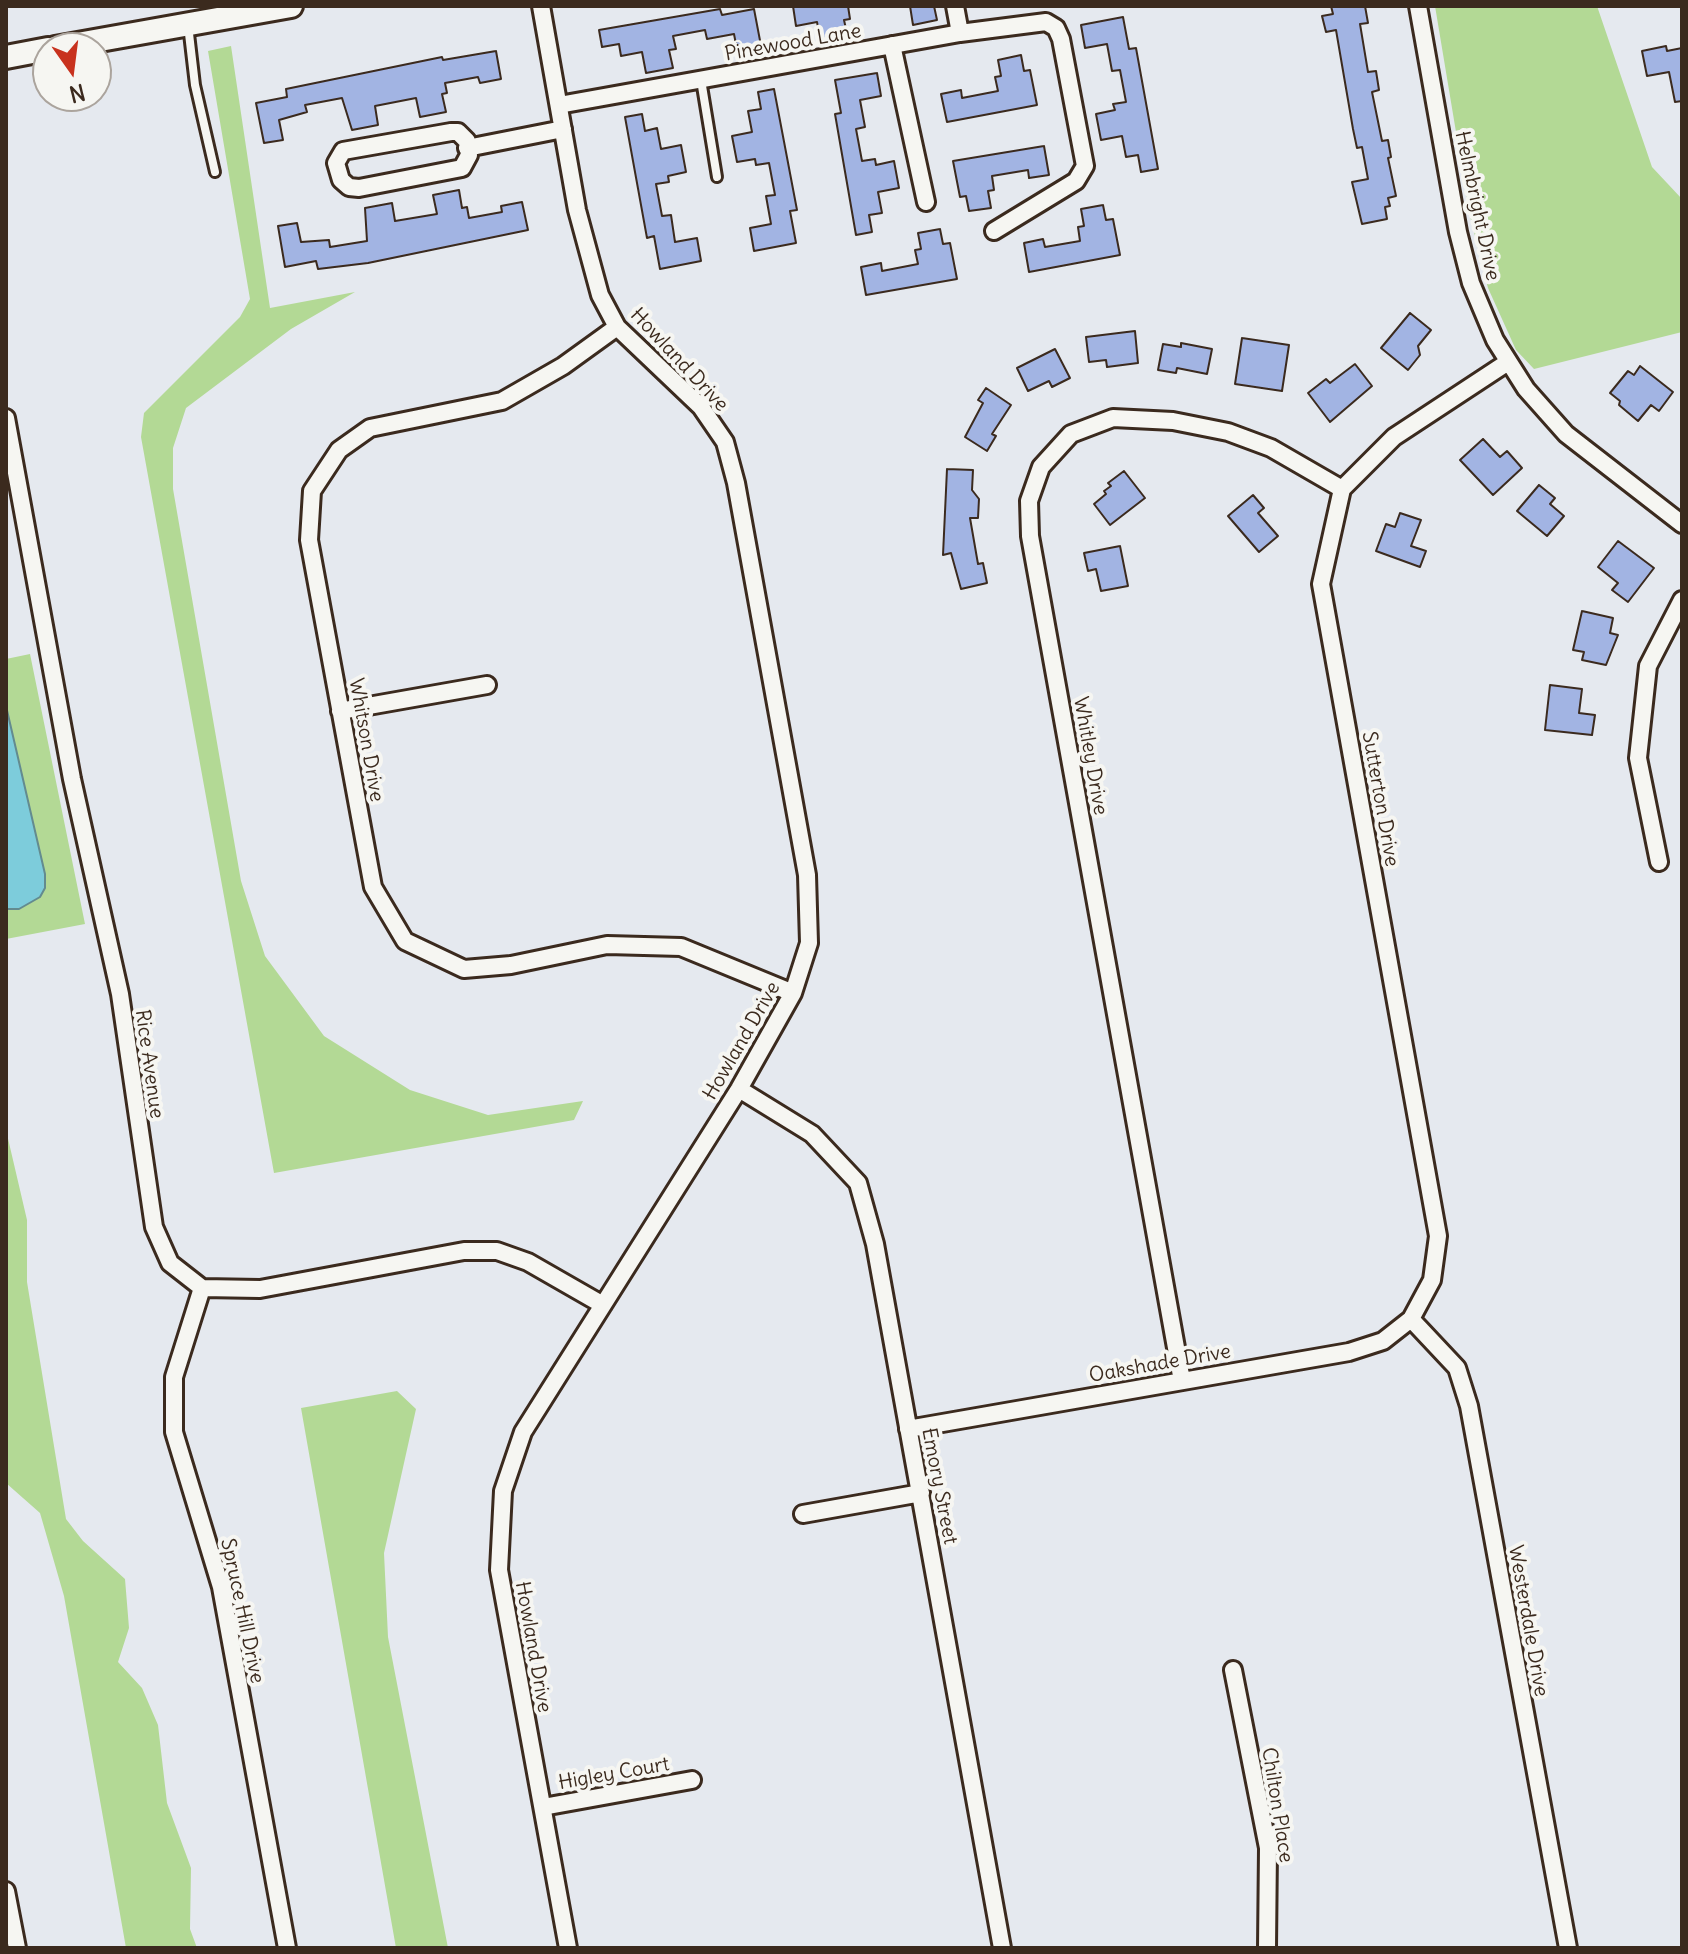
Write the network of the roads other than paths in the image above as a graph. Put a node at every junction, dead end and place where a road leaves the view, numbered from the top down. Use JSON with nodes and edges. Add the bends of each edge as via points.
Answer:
{"nodes":[{"id":1,"x":291,"y":6,"type":"edge"},
{"id":2,"x":541,"y":6,"type":"edge"},
{"id":3,"x":955,"y":6,"type":"edge"},
{"id":4,"x":1418,"y":6,"type":"edge"},
{"id":5,"x":188,"y":24,"type":"junction"},
{"id":6,"x":960,"y":33,"type":"junction"},
{"id":7,"x":112,"y":38,"type":"edge"},
{"id":8,"x":892,"y":45,"type":"junction"},
{"id":9,"x":32,"y":52,"type":"edge"},
{"id":10,"x":6,"y":57,"type":"edge"},
{"id":11,"x":701,"y":80,"type":"junction"},
{"id":12,"x":559,"y":105,"type":"junction"},
{"id":13,"x":563,"y":129,"type":"junction"},
{"id":14,"x":467,"y":148,"type":"junction"},
{"id":15,"x":215,"y":172,"type":"dead end"},
{"id":16,"x":717,"y":177,"type":"dead end"},
{"id":17,"x":926,"y":202,"type":"dead end"},
{"id":18,"x":994,"y":231,"type":"dead end"},
{"id":19,"x":617,"y":327,"type":"junction"},
{"id":20,"x":1508,"y":362,"type":"junction"},
{"id":21,"x":6,"y":418,"type":"edge"},
{"id":22,"x":1342,"y":489,"type":"junction"},
{"id":23,"x":1682,"y":524,"type":"edge"},
{"id":24,"x":1682,"y":600,"type":"edge"},
{"id":25,"x":487,"y":685,"type":"dead end"},
{"id":26,"x":340,"y":711,"type":"junction"},
{"id":27,"x":1659,"y":862,"type":"dead end"},
{"id":28,"x":793,"y":993,"type":"junction"},
{"id":29,"x":739,"y":1089,"type":"junction"},
{"id":30,"x":202,"y":1288,"type":"junction"},
{"id":31,"x":603,"y":1305,"type":"junction"},
{"id":32,"x":1411,"y":1319,"type":"junction"},
{"id":33,"x":1182,"y":1381,"type":"junction"},
{"id":34,"x":908,"y":1429,"type":"junction"},
{"id":35,"x":921,"y":1493,"type":"junction"},
{"id":36,"x":803,"y":1514,"type":"dead end"},
{"id":37,"x":1233,"y":1670,"type":"dead end"},
{"id":38,"x":692,"y":1780,"type":"dead end"},
{"id":39,"x":543,"y":1807,"type":"junction"},
{"id":40,"x":6,"y":1891,"type":"edge"},
{"id":41,"x":17,"y":1948,"type":"edge"},
{"id":42,"x":287,"y":1948,"type":"edge"},
{"id":43,"x":568,"y":1948,"type":"edge"},
{"id":44,"x":1002,"y":1948,"type":"edge"},
{"id":45,"x":1267,"y":1948,"type":"edge"},
{"id":46,"x":1568,"y":1948,"type":"edge"}],
"edges":[{"from":1,"to":5,"type":"main road"},
{"from":2,"to":12,"type":"street","name":"Howland Drive"},
{"from":3,"to":6,"type":"street"},
{"from":4,"to":20,"type":"street","name":"Helmbright Drive","via":[[1471,283]]},
{"from":5,"to":7,"type":"main road"},
{"from":5,"to":15,"type":"lane","via":[[195,85]]},
{"from":6,"to":8,"type":"street","name":"Pinewood Lane"},
{"from":6,"to":18,"type":"street","name":"Pinewood Lane","via":[[1035,21],[1056,28],[1085,166],[1076,181]]},
{"from":8,"to":11,"type":"street","name":"Pinewood Lane"},
{"from":8,"to":17,"type":"street","name":"Pinewood Lane"},
{"from":9,"to":10,"type":"main road"},
{"from":11,"to":12,"type":"street","name":"Pinewood Lane"},
{"from":11,"to":16,"type":"lane","name":"Pinewood Lane"},
{"from":12,"to":13,"type":"street","name":"Howland Drive"},
{"from":13,"to":14,"type":"street"},
{"from":13,"to":19,"type":"street","name":"Howland Drive","via":[[600,295]]},
{"from":14,"to":14,"type":"street","via":[[464,135],[451,132],[343,151],[336,163],[341,180],[359,188],[462,168]]},
{"from":19,"to":26,"type":"street","name":"Whitson Drive","via":[[502,401],[370,428],[339,450],[312,491],[309,540]]},
{"from":19,"to":28,"type":"street","name":"Howland Drive","via":[[701,407],[725,442],[736,483],[807,875],[809,943]]},
{"from":20,"to":22,"type":"street","via":[[1394,437]]},
{"from":20,"to":23,"type":"street","name":"Helmbright Drive","via":[[1566,434]]},
{"from":21,"to":30,"type":"street","name":"Rice Avenue","via":[[72,779],[120,994],[154,1227],[170,1263]]},
{"from":22,"to":32,"type":"street","name":"Sutterton Drive","via":[[1321,584],[1438,1236],[1432,1280]]},
{"from":22,"to":33,"type":"street","name":"Whitley Drive","via":[[1271,448],[1228,432],[1173,421],[1113,418],[1071,434],[1041,467],[1029,501],[1030,536]]},
{"from":24,"to":27,"type":"street","via":[[1648,666],[1638,758]]},
{"from":25,"to":26,"type":"street"},
{"from":26,"to":28,"type":"street","name":"Whitson Drive","via":[[373,887],[405,941],[464,969],[607,945],[681,947]]},
{"from":28,"to":29,"type":"street","name":"Howland Drive"},
{"from":29,"to":31,"type":"street","name":"Howland Drive"},
{"from":29,"to":34,"type":"street","name":"Emory Street","via":[[812,1134],[858,1183],[875,1244]]},
{"from":30,"to":31,"type":"street","via":[[260,1289],[464,1251],[497,1251],[528,1262]]},
{"from":30,"to":42,"type":"street","name":"Spruce Hill Drive","via":[[174,1377],[174,1432],[221,1587]]},
{"from":31,"to":39,"type":"street","name":"Howland Drive","via":[[523,1432],[503,1491],[499,1570]]},
{"from":32,"to":33,"type":"street","name":"Oakshade Drive","via":[[1383,1341],[1349,1352]]},
{"from":32,"to":46,"type":"street","name":"Westerdale Drive","via":[[1457,1368],[1469,1406]]},
{"from":33,"to":34,"type":"street","name":"Oakshade Drive"},
{"from":34,"to":35,"type":"street","name":"Emory Street"},
{"from":35,"to":36,"type":"street"},
{"from":35,"to":44,"type":"street","name":"Emory Street"},
{"from":37,"to":45,"type":"street","name":"Chilton Place","via":[[1268,1848]]},
{"from":38,"to":39,"type":"street","name":"Higley Court"},
{"from":39,"to":43,"type":"street","name":"Howland Drive"},
{"from":40,"to":41,"type":"street"}]}
